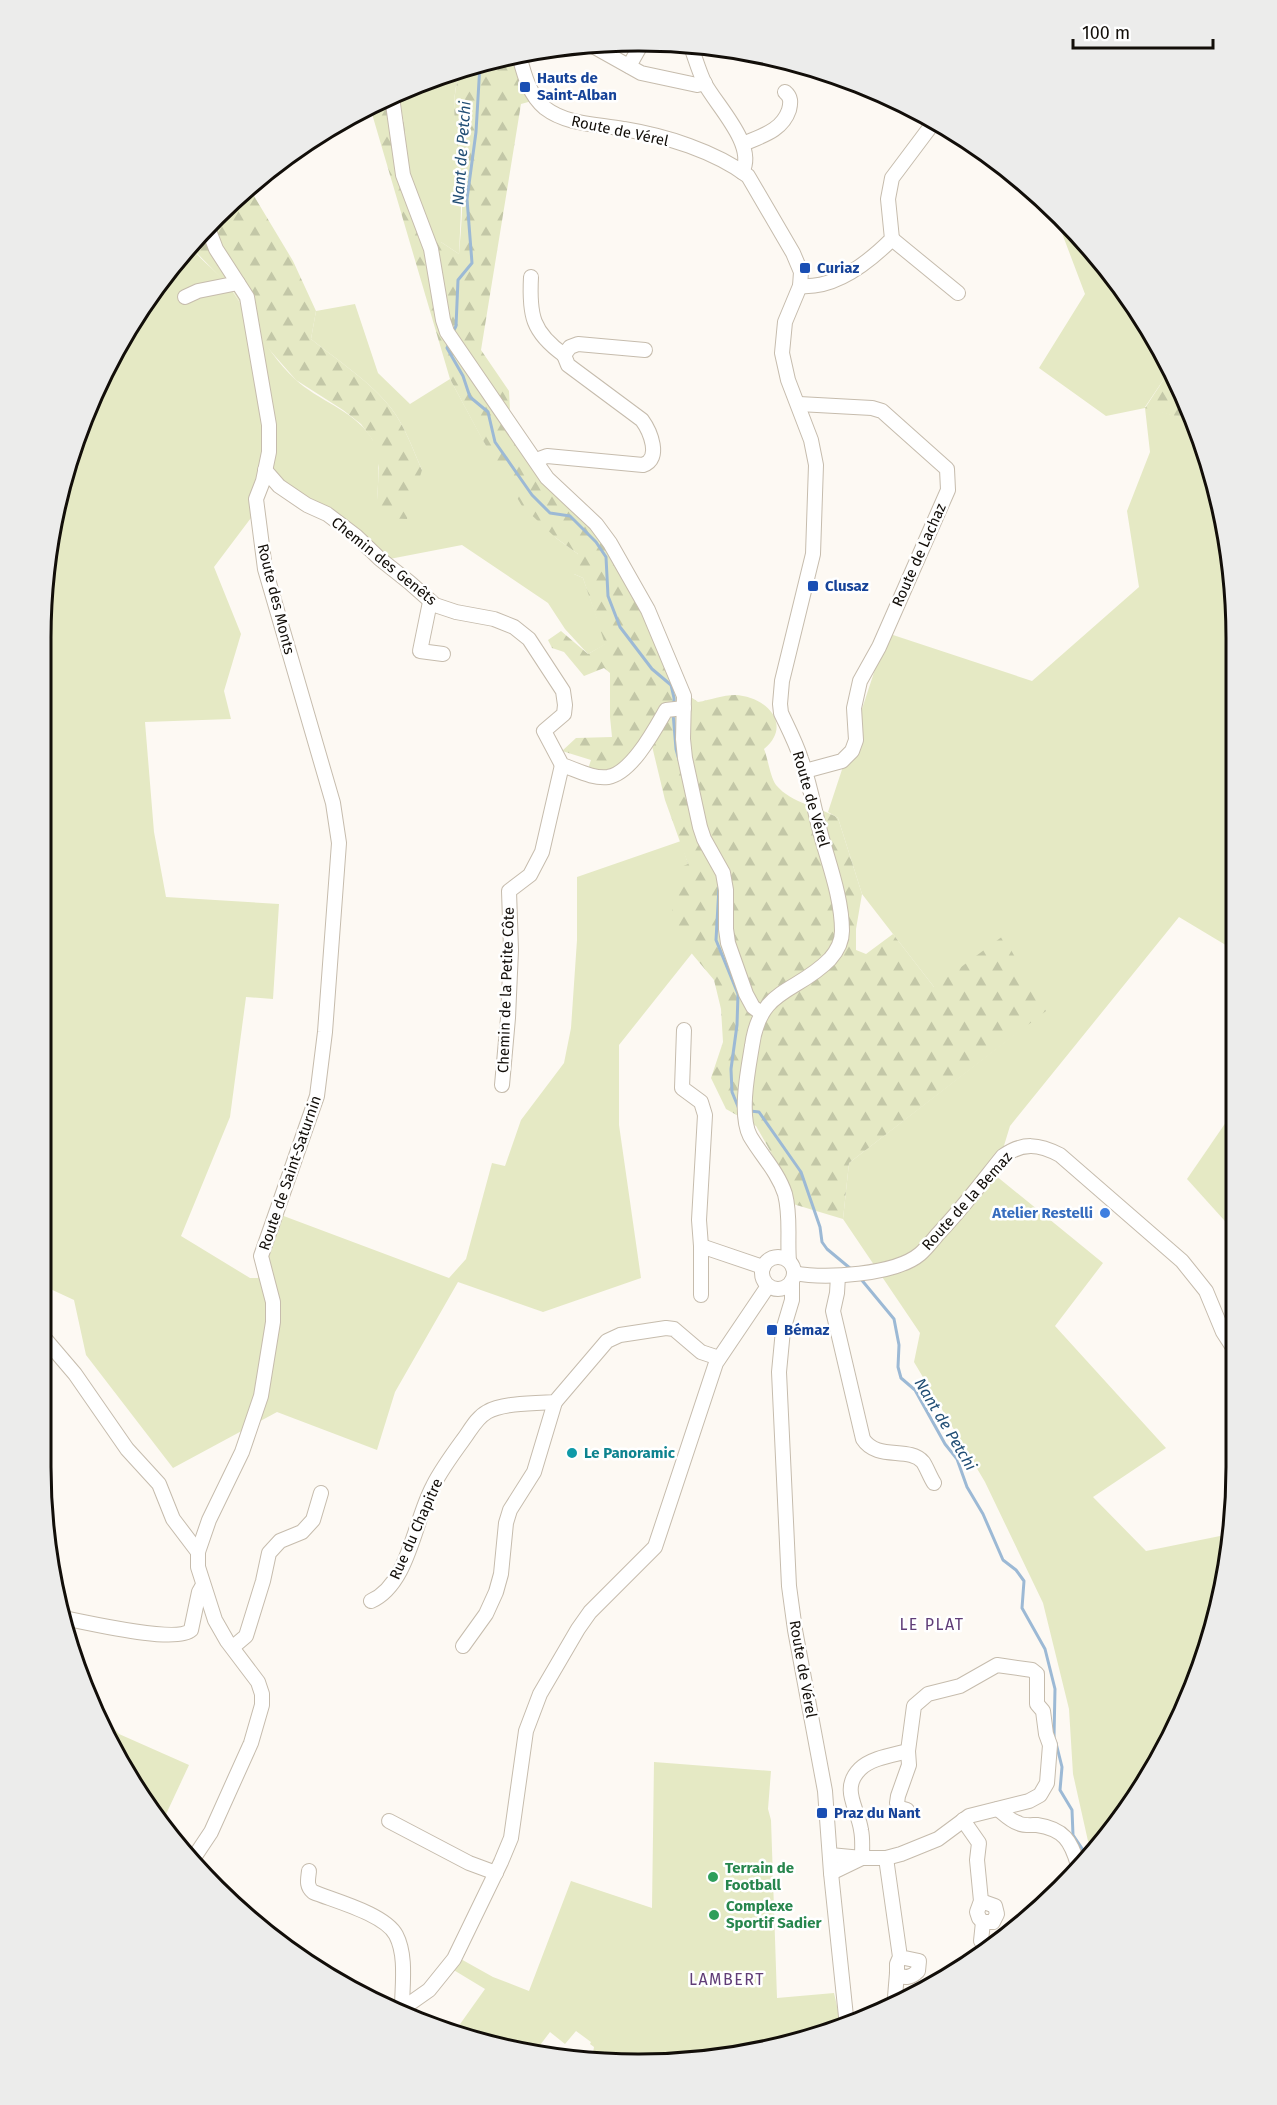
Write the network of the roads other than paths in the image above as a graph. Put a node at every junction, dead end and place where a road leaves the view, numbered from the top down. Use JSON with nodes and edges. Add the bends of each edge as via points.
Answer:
{"nodes":[{"id":1,"x":637,"y":51,"type":"edge"},
{"id":2,"x":604,"y":52,"type":"edge"},
{"id":3,"x":694,"y":54,"type":"edge"},
{"id":4,"x":521,"y":63,"type":"edge"},
{"id":5,"x":629,"y":66,"type":"junction"},
{"id":6,"x":705,"y":83,"type":"junction"},
{"id":7,"x":785,"y":92,"type":"dead end"},
{"id":8,"x":393,"y":106,"type":"edge"},
{"id":9,"x":929,"y":128,"type":"edge"},
{"id":10,"x":743,"y":144,"type":"junction"},
{"id":11,"x":742,"y":172,"type":"junction"},
{"id":12,"x":211,"y":236,"type":"edge"},
{"id":13,"x":892,"y":238,"type":"junction"},
{"id":14,"x":531,"y":277,"type":"dead end"},
{"id":15,"x":238,"y":283,"type":"junction"},
{"id":16,"x":800,"y":286,"type":"junction"},
{"id":17,"x":958,"y":293,"type":"dead end"},
{"id":18,"x":185,"y":297,"type":"dead end"},
{"id":19,"x":645,"y":350,"type":"dead end"},
{"id":20,"x":564,"y":355,"type":"junction"},
{"id":21,"x":799,"y":404,"type":"junction"},
{"id":22,"x":536,"y":460,"type":"junction"},
{"id":23,"x":265,"y":470,"type":"junction"},
{"id":24,"x":430,"y":602,"type":"junction"},
{"id":25,"x":443,"y":654,"type":"dead end"},
{"id":26,"x":676,"y":709,"type":"junction"},
{"id":27,"x":562,"y":765,"type":"junction"},
{"id":28,"x":805,"y":771,"type":"junction"},
{"id":29,"x":335,"y":907,"type":"joint"},
{"id":30,"x":765,"y":1009,"type":"junction"},
{"id":31,"x":684,"y":1029,"type":"dead end"},
{"id":32,"x":502,"y":1085,"type":"dead end"},
{"id":33,"x":787,"y":1209,"type":"junction"},
{"id":34,"x":701,"y":1246,"type":"junction"},
{"id":35,"x":768,"y":1263,"type":"junction"},
{"id":36,"x":792,"y":1272,"type":"junction"},
{"id":37,"x":845,"y":1275,"type":"junction"},
{"id":38,"x":773,"y":1288,"type":"junction"},
{"id":39,"x":701,"y":1295,"type":"dead end"},
{"id":40,"x":788,"y":1311,"type":"junction"},
{"id":41,"x":1226,"y":1337,"type":"edge"},
{"id":42,"x":51,"y":1346,"type":"edge"},
{"id":43,"x":719,"y":1358,"type":"junction"},
{"id":44,"x":555,"y":1402,"type":"junction"},
{"id":45,"x":934,"y":1483,"type":"dead end"},
{"id":46,"x":321,"y":1493,"type":"dead end"},
{"id":47,"x":198,"y":1552,"type":"junction"},
{"id":48,"x":203,"y":1585,"type":"junction"},
{"id":49,"x":371,"y":1601,"type":"dead end"},
{"id":50,"x":71,"y":1619,"type":"edge"},
{"id":51,"x":463,"y":1646,"type":"dead end"},
{"id":52,"x":233,"y":1647,"type":"junction"},
{"id":53,"x":908,"y":1751,"type":"junction"},
{"id":54,"x":998,"y":1809,"type":"junction"},
{"id":55,"x":907,"y":1810,"type":"dead end"},
{"id":56,"x":963,"y":1820,"type":"junction"},
{"id":57,"x":389,"y":1821,"type":"dead end"},
{"id":58,"x":197,"y":1854,"type":"edge"},
{"id":59,"x":830,"y":1855,"type":"junction"},
{"id":60,"x":862,"y":1858,"type":"junction"},
{"id":61,"x":885,"y":1858,"type":"junction"},
{"id":62,"x":1076,"y":1858,"type":"edge"},
{"id":63,"x":309,"y":1871,"type":"dead end"},
{"id":64,"x":831,"y":1873,"type":"junction"},
{"id":65,"x":496,"y":1874,"type":"junction"},
{"id":66,"x":981,"y":1941,"type":"dead end"},
{"id":67,"x":900,"y":1957,"type":"junction"},
{"id":68,"x":897,"y":1973,"type":"junction"},
{"id":69,"x":896,"y":1994,"type":"edge"},
{"id":70,"x":401,"y":2003,"type":"edge"},
{"id":71,"x":408,"y":2006,"type":"edge"},
{"id":72,"x":845,"y":2016,"type":"edge"}],
"edges":[{"from":1,"to":5,"type":"street"},
{"from":2,"to":5,"type":"street"},
{"from":3,"to":6,"type":"street"},
{"from":4,"to":11,"type":"street","name":"Route de Vérel","via":[[529,87],[543,107],[554,114],[679,144]]},
{"from":5,"to":6,"type":"street","via":[[662,79]]},
{"from":6,"to":10,"type":"street"},
{"from":7,"to":10,"type":"street","via":[[791,102],[783,123]]},
{"from":8,"to":22,"type":"street","via":[[403,175],[431,249],[443,320]]},
{"from":9,"to":13,"type":"street","via":[[892,178],[888,199]]},
{"from":10,"to":11,"type":"street"},
{"from":11,"to":16,"type":"street","name":"Route de Vérel","via":[[753,183],[799,264]]},
{"from":12,"to":15,"type":"street","name":"Route des Monts"},
{"from":13,"to":16,"type":"street","via":[[845,275]]},
{"from":13,"to":17,"type":"street"},
{"from":14,"to":20,"type":"street","via":[[532,317],[547,343]]},
{"from":15,"to":18,"type":"street"},
{"from":15,"to":23,"type":"street","name":"Route des Monts","via":[[247,297],[269,424]]},
{"from":16,"to":21,"type":"street","name":"Route de Vérel","via":[[785,322],[782,353]]},
{"from":19,"to":20,"type":"street","via":[[578,344]]},
{"from":20,"to":22,"type":"street","via":[[568,365],[642,420],[653,446],[652,459],[643,465],[547,456]]},
{"from":21,"to":28,"type":"street","name":"Route de Vérel","via":[[816,465],[815,528],[813,554],[780,704]]},
{"from":21,"to":28,"type":"street","name":"Route de Lachaz","via":[[882,411],[947,469],[948,490],[879,647],[860,681],[852,751],[842,761]]},
{"from":22,"to":26,"type":"street","via":[[547,478],[596,524],[648,610],[684,696]]},
{"from":23,"to":24,"type":"street","name":"Chemin des Genêts","via":[[279,486],[356,536]]},
{"from":23,"to":29,"type":"street","name":"Route des Monts","via":[[256,499],[265,568],[333,803],[339,843]]},
{"from":24,"to":25,"type":"street","via":[[420,651]]},
{"from":24,"to":27,"type":"street","name":"Chemin des Genêts","via":[[494,619],[529,639],[563,691],[564,714],[544,731]]},
{"from":26,"to":27,"type":"street","via":[[624,770],[609,777]]},
{"from":26,"to":30,"type":"street","via":[[694,806],[704,839],[723,873],[729,943],[743,982]]},
{"from":27,"to":32,"type":"street","name":"Chemin de la Petite Côte","via":[[542,852],[530,875],[509,891],[509,995]]},
{"from":28,"to":30,"type":"street","name":"Route de Vérel","via":[[840,912],[841,939],[830,959]]},
{"from":29,"to":47,"type":"street","name":"Route de Saint-Saturnin","via":[[317,1096],[261,1256],[273,1302],[273,1322],[261,1396],[242,1452],[208,1520]]},
{"from":30,"to":33,"type":"street","name":"Route de Vérel","via":[[755,1026],[746,1125],[782,1187]]},
{"from":31,"to":34,"type":"street","via":[[682,1088],[697,1097],[704,1109]]},
{"from":33,"to":35,"type":"street","name":"Route de Vérel","via":[[781,1241]]},
{"from":33,"to":36,"type":"street","name":"Route de Vérel"},
{"from":34,"to":35,"type":"street"},
{"from":34,"to":39,"type":"street"},
{"from":35,"to":36,"type":"street","via":[[782,1258]]},
{"from":35,"to":38,"type":"street","via":[[763,1277]]},
{"from":36,"to":37,"type":"street","name":"Route de la Bemaz","via":[[821,1277]]},
{"from":36,"to":38,"type":"street","via":[[786,1287]]},
{"from":36,"to":40,"type":"street","name":"Route de Vérel"},
{"from":37,"to":41,"type":"street","name":"Route de la Bemaz","via":[[890,1268],[918,1256],[1003,1156],[1012,1149],[1035,1145],[1060,1155],[1182,1262],[1206,1291]]},
{"from":37,"to":45,"type":"street","via":[[833,1311],[863,1439],[876,1450],[922,1461]]},
{"from":38,"to":40,"type":"street","via":[[785,1297]]},
{"from":38,"to":43,"type":"street"},
{"from":40,"to":59,"type":"street","name":"Route de Vérel","via":[[779,1372],[789,1586],[823,1771]]},
{"from":42,"to":47,"type":"street","via":[[127,1449],[159,1484],[173,1519]]},
{"from":43,"to":44,"type":"street","via":[[701,1352],[674,1329],[620,1335],[607,1341]]},
{"from":43,"to":65,"type":"street","via":[[655,1547],[590,1612],[540,1694],[526,1731],[510,1838]]},
{"from":44,"to":49,"type":"street","name":"Rue du Chapitre","via":[[496,1408],[481,1416],[433,1486],[397,1578],[382,1596]]},
{"from":44,"to":51,"type":"street","via":[[534,1472],[510,1510],[496,1592]]},
{"from":46,"to":52,"type":"street","via":[[308,1526],[280,1541],[269,1553],[246,1636]]},
{"from":47,"to":48,"type":"street","name":"Route de Saint-Saturnin"},
{"from":48,"to":50,"type":"street","via":[[191,1630],[181,1635],[150,1634]]},
{"from":48,"to":52,"type":"street","name":"Route de Saint-Saturnin","via":[[215,1620]]},
{"from":52,"to":58,"type":"street","name":"Route de Saint-Saturnin","via":[[258,1682],[262,1706],[251,1743],[211,1832]]},
{"from":53,"to":54,"type":"street","via":[[914,1706],[928,1694],[960,1686],[997,1665],[1032,1670],[1037,1674],[1037,1704],[1043,1711],[1050,1745],[1047,1783],[1040,1795],[1029,1801]]},
{"from":53,"to":55,"type":"street","via":[[908,1770],[897,1803]]},
{"from":53,"to":60,"type":"street","via":[[872,1762],[860,1769],[850,1784],[861,1830]]},
{"from":54,"to":56,"type":"street"},
{"from":54,"to":62,"type":"street","via":[[1020,1825],[1055,1829],[1072,1845]]},
{"from":56,"to":61,"type":"street","via":[[918,1849]]},
{"from":56,"to":66,"type":"street","via":[[979,1843],[981,1901],[977,1912],[983,1922]]},
{"from":57,"to":65,"type":"street"},
{"from":59,"to":60,"type":"street"},
{"from":59,"to":64,"type":"street","name":"Route de Vérel"},
{"from":60,"to":61,"type":"street"},
{"from":60,"to":64,"type":"street"},
{"from":61,"to":67,"type":"street"},
{"from":63,"to":70,"type":"street","via":[[308,1884],[313,1892],[378,1918],[395,1934],[402,1958]]},
{"from":64,"to":72,"type":"street","name":"Route de Vérel"},
{"from":65,"to":71,"type":"street","via":[[454,1959],[429,1990]]},
{"from":67,"to":68,"type":"street"},
{"from":67,"to":68,"type":"street","via":[[917,1959],[920,1966],[910,1977]]},
{"from":68,"to":69,"type":"street"}]}
